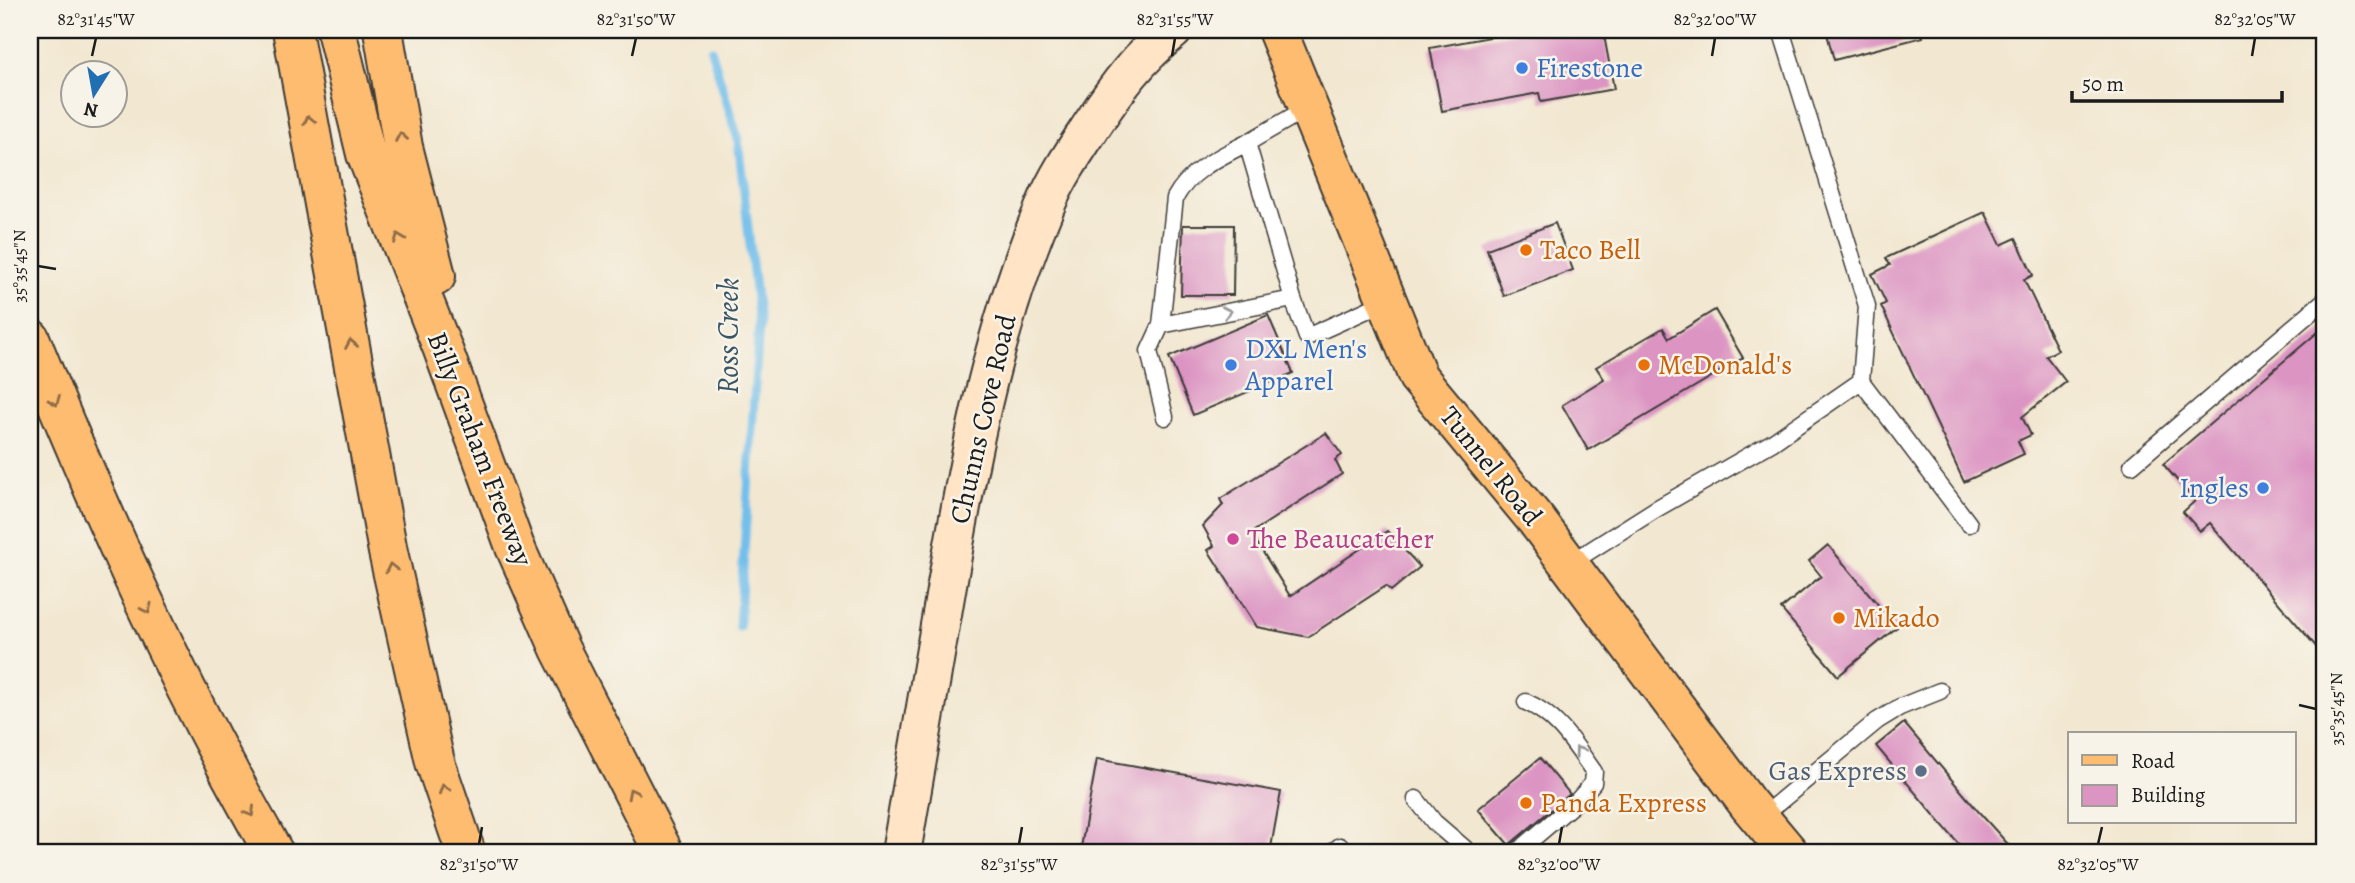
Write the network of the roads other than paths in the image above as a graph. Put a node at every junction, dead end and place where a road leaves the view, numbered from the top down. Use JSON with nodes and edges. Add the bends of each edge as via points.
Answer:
{"nodes":[{"id":1,"x":292,"y":30,"type":"edge"},
{"id":2,"x":336,"y":30,"type":"edge"},
{"id":3,"x":383,"y":30,"type":"edge"},
{"id":4,"x":1173,"y":30,"type":"edge"},
{"id":5,"x":1277,"y":30,"type":"edge"},
{"id":6,"x":1781,"y":30,"type":"edge"},
{"id":7,"x":1309,"y":107,"type":"junction"},
{"id":8,"x":1247,"y":144,"type":"junction"},
{"id":9,"x":1293,"y":299,"type":"junction"},
{"id":10,"x":2325,"y":300,"type":"edge"},
{"id":11,"x":1387,"y":301,"type":"junction"},
{"id":12,"x":1161,"y":326,"type":"junction"},
{"id":13,"x":30,"y":338,"type":"edge"},
{"id":14,"x":442,"y":347,"type":"junction"},
{"id":15,"x":1861,"y":381,"type":"junction"},
{"id":16,"x":1166,"y":417,"type":"dead end"},
{"id":17,"x":2132,"y":465,"type":"dead end"},
{"id":18,"x":1969,"y":524,"type":"dead end"},
{"id":19,"x":1569,"y":564,"type":"junction"},
{"id":20,"x":1940,"y":691,"type":"dead end"},
{"id":21,"x":1526,"y":702,"type":"dead end"},
{"id":22,"x":1416,"y":799,"type":"dead end"},
{"id":23,"x":1760,"y":818,"type":"junction"},
{"id":24,"x":274,"y":853,"type":"edge"},
{"id":25,"x":466,"y":853,"type":"edge"},
{"id":26,"x":664,"y":853,"type":"edge"},
{"id":27,"x":901,"y":853,"type":"edge"},
{"id":28,"x":1470,"y":853,"type":"edge"},
{"id":29,"x":1516,"y":853,"type":"edge"},
{"id":30,"x":1789,"y":853,"type":"edge"}],
"edges":[{"from":25,"to":1,"type":"main road","one_way":true,"via":[[435,762],[388,552]]},
{"from":14,"to":2,"type":"main road","name":"Billy Graham Freeway","one_way":true,"via":[[366,154]]},
{"from":14,"to":3,"type":"main road","one_way":true,"via":[[439,289],[403,147]]},
{"from":4,"to":27,"type":"main road","name":"Chunns Cove Road","via":[[1148,50],[1116,89],[1082,142],[1047,201],[1020,271],[984,396],[956,530]]},
{"from":5,"to":7,"type":"main road","name":"Tunnel Road"},
{"from":6,"to":15,"type":"lane","via":[[1867,306]]},
{"from":7,"to":8,"type":"lane"},
{"from":7,"to":11,"type":"main road","name":"Tunnel Road"},
{"from":8,"to":9,"type":"lane"},
{"from":8,"to":12,"type":"lane","via":[[1192,176],[1175,198]]},
{"from":9,"to":11,"type":"lane","via":[[1307,337]]},
{"from":12,"to":9,"type":"lane","one_way":true},
{"from":10,"to":17,"type":"lane"},
{"from":11,"to":19,"type":"main road","name":"Tunnel Road","via":[[1418,377]]},
{"from":12,"to":16,"type":"lane","via":[[1149,351]]},
{"from":13,"to":24,"type":"main road","one_way":true,"via":[[149,614]]},
{"from":26,"to":14,"type":"main road","name":"Billy Graham Freeway","one_way":true,"via":[[560,649],[515,547]]},
{"from":15,"to":18,"type":"lane"},
{"from":15,"to":19,"type":"lane","via":[[1773,442]]},
{"from":19,"to":23,"type":"main road","name":"Tunnel Road"},
{"from":20,"to":23,"type":"lane","via":[[1877,721]]},
{"from":29,"to":21,"type":"lane","one_way":true,"via":[[1577,801],[1593,783],[1594,772],[1557,721]]},
{"from":22,"to":28,"type":"lane","via":[[1434,822]]},
{"from":23,"to":30,"type":"main road","name":"Tunnel Road"}]}
